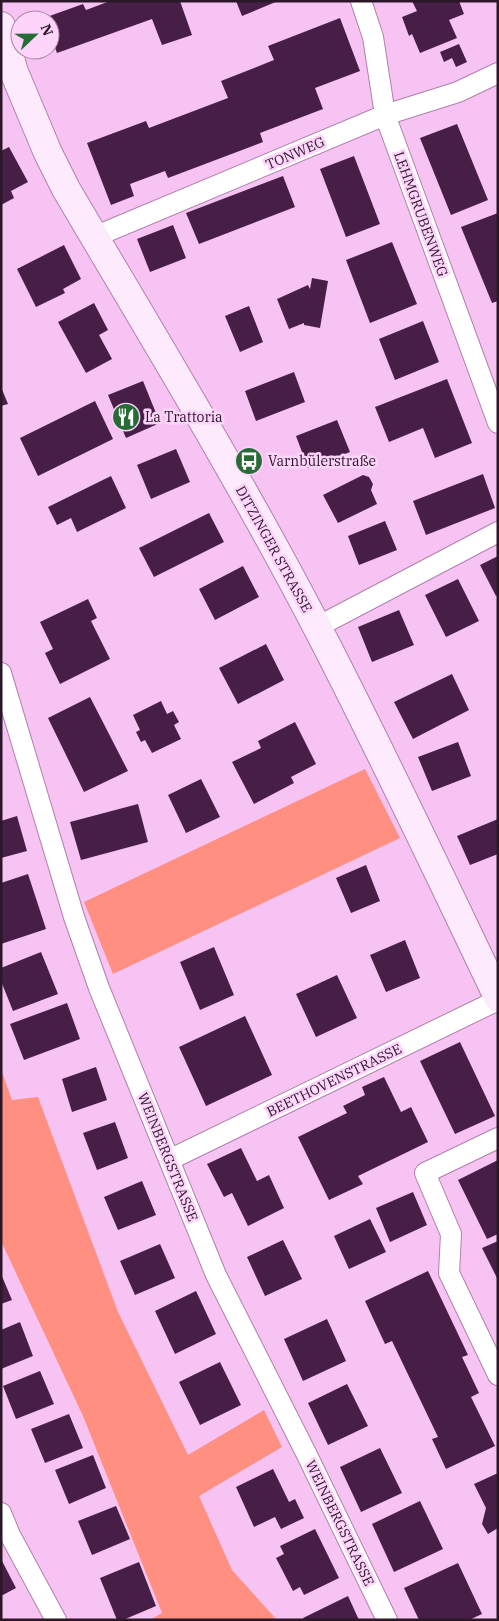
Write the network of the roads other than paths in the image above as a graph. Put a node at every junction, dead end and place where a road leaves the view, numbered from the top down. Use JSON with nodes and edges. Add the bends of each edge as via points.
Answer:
{"nodes":[{"id":1,"x":361,"y":1,"type":"edge"},
{"id":2,"x":1,"y":26,"type":"edge"},
{"id":3,"x":498,"y":73,"type":"edge"},
{"id":4,"x":8,"y":77,"type":"edge"},
{"id":5,"x":385,"y":115,"type":"junction"},
{"id":6,"x":94,"y":237,"type":"junction"},
{"id":7,"x":498,"y":423,"type":"edge"},
{"id":8,"x":498,"y":532,"type":"edge"},
{"id":9,"x":317,"y":627,"type":"junction"},
{"id":10,"x":1,"y":673,"type":"edge"},
{"id":11,"x":498,"y":998,"type":"edge"},
{"id":12,"x":498,"y":1138,"type":"edge"},
{"id":13,"x":170,"y":1160,"type":"junction"},
{"id":14,"x":498,"y":1375,"type":"edge"},
{"id":15,"x":1,"y":1513,"type":"edge"},
{"id":16,"x":56,"y":1620,"type":"edge"},
{"id":17,"x":387,"y":1620,"type":"edge"}],
"edges":[{"from":1,"to":5,"type":"street","name":"LEHMGRUBENWEG","via":[[374,37]]},
{"from":2,"to":4,"type":"street","name":"DITZINGER STRASSE"},
{"from":3,"to":5,"type":"street","name":"TONWEG","via":[[458,92]]},
{"from":4,"to":6,"type":"street","name":"DITZINGER STRASSE"},
{"from":5,"to":6,"type":"street","name":"TONWEG"},
{"from":5,"to":7,"type":"street","name":"LEHMGRUBENWEG"},
{"from":6,"to":9,"type":"street","name":"DITZINGER STRASSE","via":[[231,469]]},
{"from":8,"to":9,"type":"street"},
{"from":9,"to":11,"type":"street","name":"DITZINGER STRASSE"},
{"from":10,"to":13,"type":"street","name":"WEINBERGSTRASSE","via":[[74,917],[99,988]]},
{"from":11,"to":13,"type":"street","name":"BEETHOVENSTRASSE"},
{"from":12,"to":14,"type":"street","via":[[425,1173],[451,1234],[449,1273]]},
{"from":13,"to":17,"type":"street","name":"WEINBERGSTRASSE","via":[[216,1275]]},
{"from":15,"to":16,"type":"street"}]}
